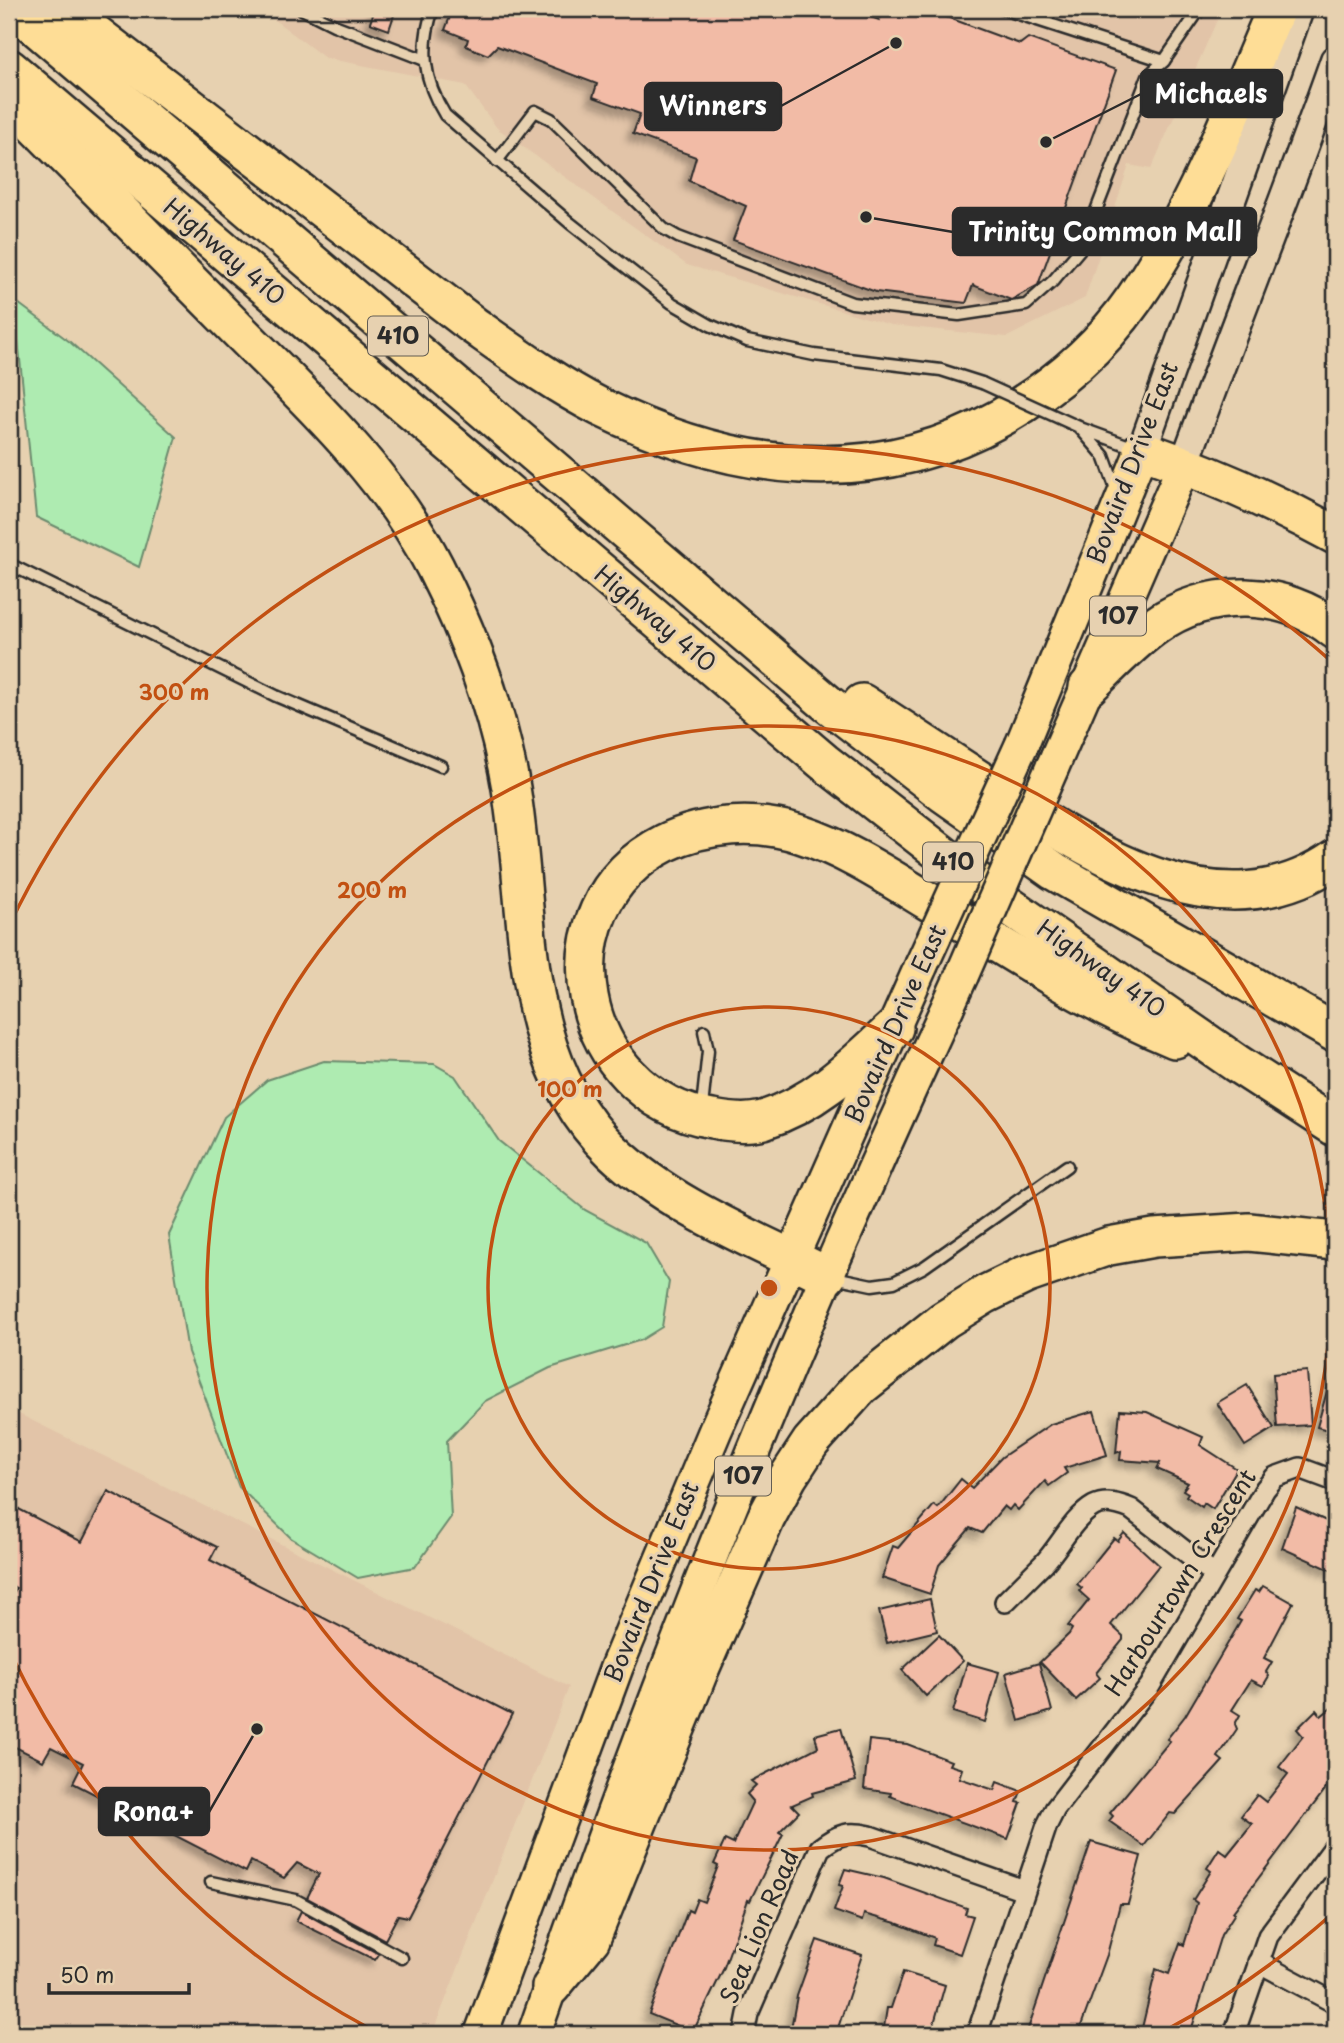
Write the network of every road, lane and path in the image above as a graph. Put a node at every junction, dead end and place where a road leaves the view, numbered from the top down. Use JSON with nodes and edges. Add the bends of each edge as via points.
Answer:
{"nodes":[{"id":1,"x":15,"y":9,"type":"edge"},
{"id":2,"x":63,"y":9,"type":"edge"},
{"id":3,"x":302,"y":9,"type":"edge"},
{"id":4,"x":433,"y":9,"type":"edge"},
{"id":5,"x":1003,"y":9,"type":"edge"},
{"id":6,"x":1200,"y":9,"type":"edge"},
{"id":7,"x":1276,"y":9,"type":"edge"},
{"id":8,"x":1299,"y":9,"type":"edge"},
{"id":9,"x":425,"y":60,"type":"junction"},
{"id":10,"x":1335,"y":60,"type":"edge"},
{"id":11,"x":1164,"y":61,"type":"junction"},
{"id":12,"x":9,"y":68,"type":"edge"},
{"id":13,"x":9,"y":99,"type":"edge"},
{"id":14,"x":497,"y":161,"type":"junction"},
{"id":15,"x":1079,"y":427,"type":"junction"},
{"id":16,"x":1142,"y":450,"type":"junction"},
{"id":17,"x":1184,"y":465,"type":"junction"},
{"id":18,"x":1119,"y":503,"type":"junction"},
{"id":19,"x":1335,"y":535,"type":"edge"},
{"id":20,"x":9,"y":564,"type":"edge"},
{"id":21,"x":1335,"y":630,"type":"edge"},
{"id":22,"x":780,"y":664,"type":"junction"},
{"id":23,"x":1088,"y":687,"type":"junction"},
{"id":24,"x":441,"y":766,"type":"dead end"},
{"id":25,"x":1335,"y":859,"type":"edge"},
{"id":26,"x":894,"y":1028,"type":"junction"},
{"id":27,"x":704,"y":1031,"type":"dead end"},
{"id":28,"x":1335,"y":1033,"type":"edge"},
{"id":29,"x":1236,"y":1063,"type":"junction"},
{"id":30,"x":701,"y":1118,"type":"junction"},
{"id":31,"x":1335,"y":1127,"type":"edge"},
{"id":32,"x":1067,"y":1166,"type":"dead end"},
{"id":33,"x":1335,"y":1241,"type":"edge"},
{"id":34,"x":792,"y":1258,"type":"junction"},
{"id":35,"x":827,"y":1276,"type":"junction"},
{"id":36,"x":1335,"y":1480,"type":"edge"},
{"id":37,"x":1214,"y":1574,"type":"junction"},
{"id":38,"x":1005,"y":1602,"type":"dead end"},
{"id":39,"x":1335,"y":1846,"type":"edge"},
{"id":40,"x":211,"y":1882,"type":"dead end"},
{"id":41,"x":1024,"y":1890,"type":"junction"},
{"id":42,"x":401,"y":1958,"type":"dead end"},
{"id":43,"x":1258,"y":1962,"type":"junction"},
{"id":44,"x":551,"y":1987,"type":"junction"},
{"id":45,"x":1335,"y":2003,"type":"edge"},
{"id":46,"x":481,"y":2034,"type":"edge"},
{"id":47,"x":534,"y":2034,"type":"edge"},
{"id":48,"x":744,"y":2034,"type":"edge"},
{"id":49,"x":976,"y":2034,"type":"edge"},
{"id":50,"x":1234,"y":2034,"type":"edge"}],
"edges":[{"from":1,"to":22,"type":"highway","name":"Highway 410","number":"410"},
{"from":2,"to":7,"type":"highway","via":[[543,374],[600,407],[655,430],[724,452],[828,466],[912,456],[964,438],[1072,370],[1133,302],[1185,219]]},
{"from":3,"to":9,"type":"lane"},
{"from":4,"to":9,"type":"lane"},
{"from":5,"to":11,"type":"lane"},
{"from":6,"to":11,"type":"lane"},
{"from":8,"to":16,"type":"main road","name":"Bovaird Drive East"},
{"from":9,"to":14,"type":"lane","via":[[433,95],[445,115]]},
{"from":10,"to":17,"type":"main road","name":"Bovaird Drive East"},
{"from":11,"to":14,"type":"lane","via":[[1148,76],[1082,247],[1026,305],[959,315],[852,303],[678,237],[664,229],[551,119],[535,111]]},
{"from":12,"to":29,"type":"highway","name":"Highway 410","number":"410","via":[[824,762],[1005,903]]},
{"from":13,"to":34,"type":"highway","via":[[304,396],[383,485],[435,565],[498,722],[512,790],[540,1021],[554,1064],[584,1121],[652,1184]]},
{"from":14,"to":15,"type":"lane","bridge":true,"via":[[672,303],[710,325],[747,341],[800,353],[941,370],[982,383]]},
{"from":15,"to":16,"type":"lane"},
{"from":15,"to":18,"type":"lane","via":[[1109,464]]},
{"from":16,"to":17,"type":"highway"},
{"from":16,"to":18,"type":"main road","name":"Bovaird Drive East","number":"107"},
{"from":17,"to":19,"type":"highway"},
{"from":17,"to":23,"type":"main road","name":"Bovaird Drive East","number":"107"},
{"from":18,"to":26,"type":"main road","name":"Bovaird Drive East","number":"107","bridge":true,"via":[[1022,744]]},
{"from":20,"to":24,"type":"lane","via":[[276,696]]},
{"from":21,"to":23,"type":"highway","via":[[1309,611],[1282,603],[1260,598],[1217,600],[1157,624]]},
{"from":22,"to":25,"type":"highway","via":[[813,671],[1071,839],[1162,879],[1200,889],[1257,891],[1286,885]]},
{"from":22,"to":28,"type":"highway","name":"Highway 410","number":"410","via":[[943,793],[1054,871]]},
{"from":23,"to":35,"type":"main road","name":"Bovaird Drive East","number":"107","bridge":true},
{"from":26,"to":30,"type":"highway","via":[[835,1083],[795,1108],[759,1121]]},
{"from":26,"to":34,"type":"main road","name":"Bovaird Drive East","number":"107"},
{"from":27,"to":30,"type":"lane","via":[[707,1073]]},
{"from":29,"to":30,"type":"highway","via":[[1122,1018],[856,858],[800,834],[731,825],[695,831],[637,862],[601,908],[590,932],[587,957],[587,991],[594,1023],[614,1060],[658,1100]]},
{"from":29,"to":31,"type":"highway","name":"Highway 410","number":"410"},
{"from":32,"to":35,"type":"lane","via":[[924,1267],[894,1282],[872,1285]]},
{"from":33,"to":44,"type":"highway","via":[[1249,1232],[1154,1238],[1109,1247],[1025,1275],[986,1294],[943,1320],[861,1386],[811,1442],[766,1518],[592,1939]]},
{"from":34,"to":35,"type":"highway"},
{"from":34,"to":46,"type":"main road","name":"Bovaird Drive East","number":"107","via":[[617,1666]]},
{"from":35,"to":44,"type":"main road","name":"Bovaird Drive East","number":"107","via":[[690,1611]]},
{"from":36,"to":37,"type":"street","name":"Harbourtown Crescent","via":[[1300,1468],[1275,1477]]},
{"from":37,"to":38,"type":"street","via":[[1130,1509],[1105,1503],[1081,1517]]},
{"from":37,"to":41,"type":"street","name":"Harbourtown Crescent","via":[[1150,1686],[1055,1810]]},
{"from":39,"to":43,"type":"street","via":[[1280,1918]]},
{"from":40,"to":42,"type":"lane","via":[[296,1900]]},
{"from":41,"to":48,"type":"street","name":"Sea Lion Road","via":[[870,1836],[836,1835],[820,1848],[748,2014]]},
{"from":41,"to":49,"type":"street","name":"Harbourtown Crescent"},
{"from":43,"to":45,"type":"street"},
{"from":43,"to":50,"type":"street"},
{"from":44,"to":47,"type":"main road","name":"Bovaird Drive East","number":"107"}]}
